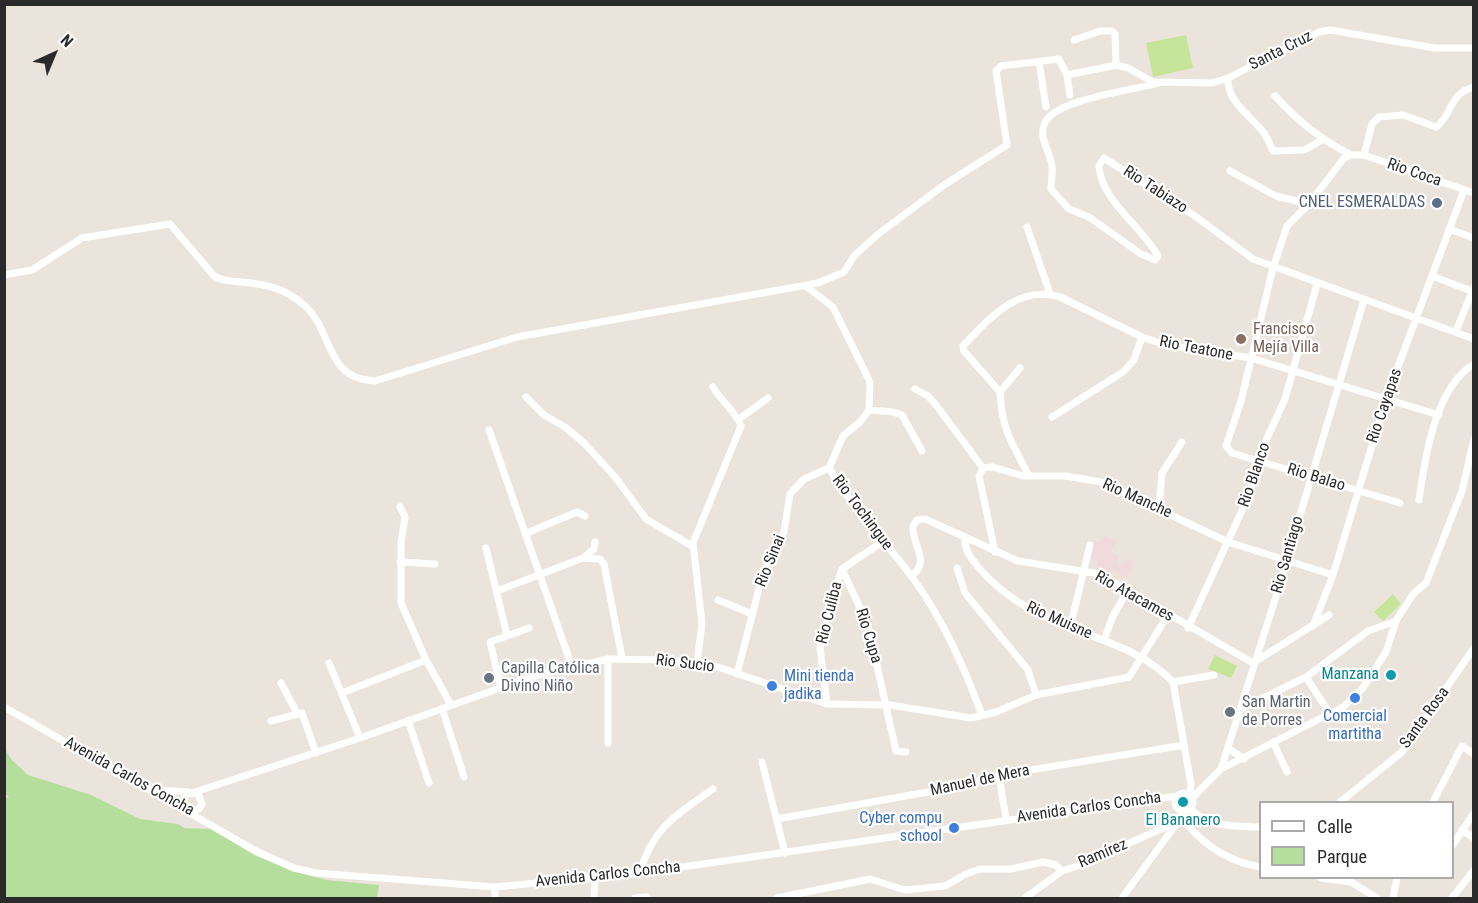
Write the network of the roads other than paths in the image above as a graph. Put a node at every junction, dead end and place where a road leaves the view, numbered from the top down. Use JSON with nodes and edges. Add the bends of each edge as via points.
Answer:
{"nodes":[{"id":1,"x":1074,"y":40,"type":"dead end"},
{"id":2,"x":1473,"y":48,"type":"edge"},
{"id":3,"x":1039,"y":62,"type":"junction"},
{"id":4,"x":1116,"y":65,"type":"junction"},
{"id":5,"x":1067,"y":75,"type":"junction"},
{"id":6,"x":1228,"y":78,"type":"junction"},
{"id":7,"x":1161,"y":83,"type":"junction"},
{"id":8,"x":1473,"y":87,"type":"edge"},
{"id":9,"x":1070,"y":95,"type":"dead end"},
{"id":10,"x":1275,"y":96,"type":"dead end"},
{"id":11,"x":1047,"y":108,"type":"dead end"},
{"id":12,"x":1322,"y":140,"type":"junction"},
{"id":13,"x":1351,"y":154,"type":"junction"},
{"id":14,"x":1364,"y":155,"type":"junction"},
{"id":15,"x":1230,"y":171,"type":"dead end"},
{"id":16,"x":1464,"y":190,"type":"junction"},
{"id":17,"x":1473,"y":193,"type":"edge"},
{"id":18,"x":1309,"y":204,"type":"junction"},
{"id":19,"x":1027,"y":227,"type":"dead end"},
{"id":20,"x":1449,"y":229,"type":"junction"},
{"id":21,"x":1473,"y":238,"type":"edge"},
{"id":22,"x":1273,"y":268,"type":"junction"},
{"id":23,"x":4,"y":275,"type":"edge"},
{"id":24,"x":1432,"y":276,"type":"junction"},
{"id":25,"x":1317,"y":284,"type":"junction"},
{"id":26,"x":807,"y":287,"type":"junction"},
{"id":27,"x":1473,"y":290,"type":"edge"},
{"id":28,"x":1050,"y":294,"type":"junction"},
{"id":29,"x":1364,"y":300,"type":"junction"},
{"id":30,"x":1417,"y":318,"type":"junction"},
{"id":31,"x":1456,"y":331,"type":"junction"},
{"id":32,"x":1142,"y":337,"type":"junction"},
{"id":33,"x":1473,"y":339,"type":"edge"},
{"id":34,"x":1251,"y":358,"type":"junction"},
{"id":35,"x":1473,"y":364,"type":"edge"},
{"id":36,"x":1020,"y":368,"type":"dead end"},
{"id":37,"x":1293,"y":372,"type":"junction"},
{"id":38,"x":1338,"y":386,"type":"junction"},
{"id":39,"x":713,"y":387,"type":"dead end"},
{"id":40,"x":915,"y":389,"type":"dead end"},
{"id":41,"x":1000,"y":392,"type":"junction"},
{"id":42,"x":526,"y":398,"type":"dead end"},
{"id":43,"x":768,"y":398,"type":"dead end"},
{"id":44,"x":1386,"y":399,"type":"junction"},
{"id":45,"x":868,"y":410,"type":"junction"},
{"id":46,"x":1439,"y":415,"type":"junction"},
{"id":47,"x":1052,"y":417,"type":"dead end"},
{"id":48,"x":739,"y":419,"type":"junction"},
{"id":49,"x":489,"y":430,"type":"dead end"},
{"id":50,"x":1473,"y":439,"type":"edge"},
{"id":51,"x":1182,"y":442,"type":"dead end"},
{"id":52,"x":922,"y":451,"type":"dead end"},
{"id":53,"x":1257,"y":460,"type":"junction"},
{"id":54,"x":829,"y":468,"type":"junction"},
{"id":55,"x":983,"y":468,"type":"junction"},
{"id":56,"x":1029,"y":476,"type":"junction"},
{"id":57,"x":1311,"y":476,"type":"junction"},
{"id":58,"x":1358,"y":491,"type":"junction"},
{"id":59,"x":1419,"y":500,"type":"dead end"},
{"id":60,"x":1400,"y":503,"type":"dead end"},
{"id":61,"x":400,"y":507,"type":"dead end"},
{"id":62,"x":1159,"y":508,"type":"junction"},
{"id":63,"x":585,"y":516,"type":"dead end"},
{"id":64,"x":527,"y":533,"type":"junction"},
{"id":65,"x":965,"y":539,"type":"junction"},
{"id":66,"x":595,"y":542,"type":"dead end"},
{"id":67,"x":1228,"y":542,"type":"junction"},
{"id":68,"x":882,"y":543,"type":"junction"},
{"id":69,"x":1090,"y":544,"type":"dead end"},
{"id":70,"x":692,"y":546,"type":"junction"},
{"id":71,"x":486,"y":548,"type":"dead end"},
{"id":72,"x":995,"y":552,"type":"junction"},
{"id":73,"x":583,"y":558,"type":"junction"},
{"id":74,"x":1286,"y":560,"type":"junction"},
{"id":75,"x":400,"y":562,"type":"junction"},
{"id":76,"x":435,"y":564,"type":"dead end"},
{"id":77,"x":957,"y":568,"type":"dead end"},
{"id":78,"x":842,"y":569,"type":"junction"},
{"id":79,"x":1084,"y":571,"type":"junction"},
{"id":80,"x":540,"y":575,"type":"junction"},
{"id":81,"x":1333,"y":575,"type":"junction"},
{"id":82,"x":911,"y":576,"type":"junction"},
{"id":83,"x":1128,"y":590,"type":"junction"},
{"id":84,"x":496,"y":591,"type":"junction"},
{"id":85,"x":718,"y":600,"type":"dead end"},
{"id":86,"x":752,"y":614,"type":"junction"},
{"id":87,"x":1168,"y":615,"type":"junction"},
{"id":88,"x":1329,"y":615,"type":"dead end"},
{"id":89,"x":1396,"y":621,"type":"junction"},
{"id":90,"x":1313,"y":626,"type":"junction"},
{"id":91,"x":529,"y":628,"type":"dead end"},
{"id":92,"x":1070,"y":628,"type":"junction"},
{"id":93,"x":1188,"y":628,"type":"junction"},
{"id":94,"x":507,"y":635,"type":"junction"},
{"id":95,"x":1104,"y":640,"type":"junction"},
{"id":96,"x":1473,"y":648,"type":"edge"},
{"id":97,"x":622,"y":658,"type":"junction"},
{"id":98,"x":1142,"y":658,"type":"junction"},
{"id":99,"x":608,"y":659,"type":"junction"},
{"id":100,"x":426,"y":660,"type":"junction"},
{"id":101,"x":697,"y":662,"type":"junction"},
{"id":102,"x":329,"y":663,"type":"dead end"},
{"id":103,"x":1253,"y":663,"type":"junction"},
{"id":104,"x":572,"y":667,"type":"junction"},
{"id":105,"x":737,"y":674,"type":"junction"},
{"id":106,"x":1214,"y":675,"type":"dead end"},
{"id":107,"x":1306,"y":677,"type":"junction"},
{"id":108,"x":1173,"y":682,"type":"junction"},
{"id":109,"x":281,"y":683,"type":"dead end"},
{"id":110,"x":501,"y":688,"type":"junction"},
{"id":111,"x":342,"y":693,"type":"junction"},
{"id":112,"x":1036,"y":695,"type":"junction"},
{"id":113,"x":827,"y":704,"type":"junction"},
{"id":114,"x":451,"y":705,"type":"junction"},
{"id":115,"x":886,"y":705,"type":"junction"},
{"id":116,"x":4,"y":707,"type":"edge"},
{"id":117,"x":442,"y":708,"type":"junction"},
{"id":118,"x":1241,"y":709,"type":"junction"},
{"id":119,"x":297,"y":713,"type":"junction"},
{"id":120,"x":1330,"y":714,"type":"junction"},
{"id":121,"x":982,"y":715,"type":"junction"},
{"id":122,"x":408,"y":720,"type":"junction"},
{"id":123,"x":271,"y":722,"type":"dead end"},
{"id":124,"x":360,"y":738,"type":"junction"},
{"id":125,"x":608,"y":743,"type":"dead end"},
{"id":126,"x":1274,"y":744,"type":"junction"},
{"id":127,"x":1184,"y":745,"type":"junction"},
{"id":128,"x":1228,"y":748,"type":"junction"},
{"id":129,"x":906,"y":752,"type":"dead end"},
{"id":130,"x":316,"y":753,"type":"junction"},
{"id":131,"x":1473,"y":754,"type":"edge"},
{"id":132,"x":1244,"y":759,"type":"junction"},
{"id":133,"x":762,"y":762,"type":"dead end"},
{"id":134,"x":1221,"y":768,"type":"junction"},
{"id":135,"x":1287,"y":772,"type":"dead end"},
{"id":136,"x":999,"y":776,"type":"junction"},
{"id":137,"x":465,"y":777,"type":"dead end"},
{"id":138,"x":429,"y":783,"type":"dead end"},
{"id":139,"x":211,"y":788,"type":"junction"},
{"id":140,"x":152,"y":789,"type":"junction"},
{"id":141,"x":713,"y":789,"type":"dead end"},
{"id":142,"x":192,"y":792,"type":"junction"},
{"id":143,"x":1178,"y":796,"type":"junction"},
{"id":144,"x":1191,"y":797,"type":"junction"},
{"id":145,"x":1341,"y":801,"type":"edge"},
{"id":146,"x":1433,"y":801,"type":"edge"},
{"id":147,"x":202,"y":803,"type":"junction"},
{"id":148,"x":189,"y":810,"type":"junction"},
{"id":149,"x":1473,"y":813,"type":"edge"},
{"id":150,"x":1185,"y":814,"type":"junction"},
{"id":151,"x":777,"y":819,"type":"junction"},
{"id":152,"x":1006,"y":819,"type":"junction"},
{"id":153,"x":209,"y":822,"type":"junction"},
{"id":154,"x":1259,"y":827,"type":"edge"},
{"id":155,"x":1462,"y":831,"type":"junction"},
{"id":156,"x":1473,"y":838,"type":"edge"},
{"id":157,"x":1454,"y":843,"type":"edge"},
{"id":158,"x":785,"y":853,"type":"junction"},
{"id":159,"x":1259,"y":867,"type":"edge"},
{"id":160,"x":1062,"y":871,"type":"junction"},
{"id":161,"x":640,"y":873,"type":"junction"},
{"id":162,"x":1472,"y":874,"type":"edge"},
{"id":163,"x":595,"y":879,"type":"junction"},
{"id":164,"x":1328,"y":879,"type":"edge"},
{"id":165,"x":1397,"y":879,"type":"edge"},
{"id":166,"x":495,"y":887,"type":"junction"},
{"id":167,"x":647,"y":897,"type":"edge"},
{"id":168,"x":495,"y":898,"type":"edge"},
{"id":169,"x":594,"y":898,"type":"edge"},
{"id":170,"x":635,"y":898,"type":"edge"},
{"id":171,"x":777,"y":898,"type":"edge"},
{"id":172,"x":1026,"y":898,"type":"edge"},
{"id":173,"x":1122,"y":898,"type":"edge"},
{"id":174,"x":1377,"y":898,"type":"edge"},
{"id":175,"x":1393,"y":898,"type":"edge"},
{"id":176,"x":1452,"y":898,"type":"edge"}],
"edges":[{"from":1,"to":4,"type":"street","via":[[1112,31]]},
{"from":2,"to":6,"type":"street","name":"Santa Cruz","via":[[1435,48],[1330,30]]},
{"from":3,"to":5,"type":"street","via":[[1059,59]]},
{"from":3,"to":11,"type":"street"},
{"from":3,"to":26,"type":"street","via":[[1001,66],[996,71],[1009,141],[1005,149],[952,179],[877,235],[854,256],[844,272]]},
{"from":4,"to":5,"type":"street"},
{"from":4,"to":7,"type":"street"},
{"from":5,"to":9,"type":"street"},
{"from":6,"to":7,"type":"street","name":"Santa Cruz","via":[[1212,83]]},
{"from":6,"to":12,"type":"street","via":[[1235,101],[1266,136],[1273,151],[1304,150]]},
{"from":7,"to":22,"type":"street","name":"Rio Tabiazo","via":[[1094,98],[1056,112],[1044,125],[1045,147],[1052,165],[1051,189],[1070,209],[1155,260],[1158,256],[1150,242],[1102,185],[1099,166],[1104,158],[1195,216],[1244,255]]},
{"from":8,"to":14,"type":"street","via":[[1452,100],[1442,123],[1436,127],[1403,115],[1379,117],[1372,124]]},
{"from":10,"to":12,"type":"street"},
{"from":12,"to":13,"type":"street"},
{"from":13,"to":14,"type":"street","name":"Rio Coca"},
{"from":13,"to":18,"type":"street"},
{"from":14,"to":16,"type":"street","name":"Rio Coca"},
{"from":15,"to":18,"type":"street","via":[[1268,193]]},
{"from":16,"to":17,"type":"street","name":"Rio Coca"},
{"from":16,"to":20,"type":"street","name":"Rio Cayapas"},
{"from":18,"to":22,"type":"street","via":[[1287,226]]},
{"from":19,"to":28,"type":"street"},
{"from":20,"to":21,"type":"street"},
{"from":20,"to":24,"type":"street","name":"Rio Cayapas"},
{"from":22,"to":25,"type":"street","name":"Rio Tabiazo"},
{"from":22,"to":34,"type":"street"},
{"from":23,"to":26,"type":"street","via":[[32,270],[82,238],[170,224],[214,276],[267,285],[293,295],[315,317],[344,371],[375,381],[517,337],[775,289]]},
{"from":24,"to":27,"type":"street"},
{"from":24,"to":30,"type":"street","name":"Rio Cayapas"},
{"from":25,"to":29,"type":"street","name":"Rio Tabiazo"},
{"from":25,"to":37,"type":"street","name":"Rio Blanco"},
{"from":26,"to":45,"type":"street","via":[[833,307],[852,340],[870,382]]},
{"from":27,"to":31,"type":"street"},
{"from":28,"to":32,"type":"street","name":"Rio Teatone"},
{"from":28,"to":41,"type":"street","name":"Rio Teatone","via":[[1029,294],[1008,304],[963,346]]},
{"from":29,"to":30,"type":"street","name":"Rio Tabiazo"},
{"from":29,"to":38,"type":"street","name":"Rio Santiago"},
{"from":30,"to":31,"type":"street","name":"Rio Tabiazo"},
{"from":30,"to":44,"type":"street","name":"Rio Cayapas"},
{"from":31,"to":33,"type":"street","name":"Rio Tabiazo"},
{"from":32,"to":34,"type":"street","name":"Rio Teatone","via":[[1166,345]]},
{"from":32,"to":47,"type":"street","via":[[1134,360],[1123,372]]},
{"from":34,"to":37,"type":"street","name":"Rio Teatone"},
{"from":34,"to":53,"type":"street","name":"Rio Balao","via":[[1226,446],[1232,453]]},
{"from":35,"to":46,"type":"street","via":[[1451,386]]},
{"from":36,"to":41,"type":"street"},
{"from":37,"to":38,"type":"street","name":"Rio Teatone"},
{"from":37,"to":53,"type":"street","name":"Rio Blanco"},
{"from":38,"to":44,"type":"street","name":"Rio Teatone"},
{"from":38,"to":57,"type":"street","name":"Rio Santiago"},
{"from":39,"to":48,"type":"street"},
{"from":40,"to":55,"type":"street","via":[[936,405]]},
{"from":41,"to":56,"type":"street","via":[[1000,416],[1006,435]]},
{"from":42,"to":70,"type":"street","via":[[543,415],[584,443],[646,519]]},
{"from":43,"to":48,"type":"street"},
{"from":44,"to":46,"type":"street","name":"Rio Teatone"},
{"from":44,"to":58,"type":"street","name":"Rio Cayapas"},
{"from":45,"to":52,"type":"street","via":[[902,415]]},
{"from":45,"to":54,"type":"street","name":"Rio Tochingue","via":[[843,436]]},
{"from":46,"to":59,"type":"street","via":[[1426,453]]},
{"from":48,"to":70,"type":"street","via":[[740,432]]},
{"from":49,"to":64,"type":"street"},
{"from":50,"to":89,"type":"street","via":[[1462,491],[1426,583],[1413,594]]},
{"from":51,"to":62,"type":"street","via":[[1162,472]]},
{"from":53,"to":57,"type":"street","name":"Rio Balao"},
{"from":53,"to":67,"type":"street","name":"Rio Blanco","via":[[1250,493]]},
{"from":54,"to":68,"type":"street","name":"Rio Tochingue"},
{"from":54,"to":86,"type":"street","name":"Rio Sinai","via":[[804,479],[789,494],[784,532],[763,573]]},
{"from":55,"to":56,"type":"street","name":"Rio Manche"},
{"from":55,"to":72,"type":"street","via":[[979,476]]},
{"from":56,"to":62,"type":"street","name":"Rio Manche","via":[[1066,476],[1101,482]]},
{"from":57,"to":58,"type":"street","name":"Rio Balao"},
{"from":57,"to":74,"type":"street","name":"Rio Santiago"},
{"from":58,"to":60,"type":"street","name":"Rio Balao"},
{"from":58,"to":81,"type":"street","name":"Rio Cayapas"},
{"from":61,"to":75,"type":"street","via":[[405,517]]},
{"from":62,"to":67,"type":"street","name":"Rio Manche"},
{"from":63,"to":64,"type":"street","via":[[577,512]]},
{"from":64,"to":80,"type":"street"},
{"from":65,"to":72,"type":"street","name":"Rio Atacames"},
{"from":65,"to":82,"type":"street","name":"Rio Atacames","via":[[930,520],[917,520],[912,530],[921,563]]},
{"from":65,"to":92,"type":"street","name":"Rio Muisne","via":[[976,564],[1010,597]]},
{"from":66,"to":73,"type":"street","via":[[594,549]]},
{"from":67,"to":74,"type":"street","name":"Rio Manche"},
{"from":67,"to":93,"type":"street","name":"Rio Blanco"},
{"from":68,"to":78,"type":"street","name":"Rio Culiba"},
{"from":68,"to":82,"type":"street","name":"Rio Tochingue"},
{"from":69,"to":79,"type":"street"},
{"from":70,"to":101,"type":"street","via":[[702,624]]},
{"from":71,"to":84,"type":"street"},
{"from":72,"to":79,"type":"street","name":"Rio Atacames","via":[[1035,565]]},
{"from":73,"to":80,"type":"street"},
{"from":73,"to":97,"type":"street","via":[[594,556],[604,564]]},
{"from":74,"to":81,"type":"street","name":"Rio Manche"},
{"from":74,"to":103,"type":"street","name":"Rio Santiago"},
{"from":75,"to":76,"type":"street"},
{"from":75,"to":100,"type":"street","via":[[401,603]]},
{"from":77,"to":112,"type":"street","via":[[965,593],[1028,670]]},
{"from":78,"to":113,"type":"street","name":"Rio Culiba","via":[[821,638]]},
{"from":78,"to":115,"type":"street","name":"Rio Cupa","via":[[868,625]]},
{"from":79,"to":83,"type":"street","name":"Rio Atacames","via":[[1100,574]]},
{"from":79,"to":92,"type":"street"},
{"from":80,"to":84,"type":"street"},
{"from":80,"to":104,"type":"street"},
{"from":81,"to":90,"type":"street","name":"Rio Cayapas"},
{"from":82,"to":121,"type":"street","name":"Rio Tochingue","via":[[961,661]]},
{"from":83,"to":87,"type":"street","name":"Rio Atacames"},
{"from":83,"to":95,"type":"street"},
{"from":84,"to":94,"type":"street"},
{"from":85,"to":86,"type":"street"},
{"from":86,"to":105,"type":"street","name":"Rio Sinai"},
{"from":87,"to":93,"type":"street","name":"Rio Atacames"},
{"from":87,"to":98,"type":"street","name":"Rio Sucio"},
{"from":88,"to":90,"type":"street"},
{"from":89,"to":107,"type":"street","via":[[1368,631]]},
{"from":89,"to":120,"type":"street","via":[[1386,652],[1362,689]]},
{"from":90,"to":103,"type":"street"},
{"from":91,"to":94,"type":"street"},
{"from":92,"to":95,"type":"street","name":"Rio Muisne"},
{"from":93,"to":103,"type":"street","name":"Rio Atacames"},
{"from":94,"to":110,"type":"street","via":[[489,645]]},
{"from":95,"to":98,"type":"street","name":"Rio Muisne"},
{"from":96,"to":145,"type":"street","name":"Santa Rosa","via":[[1402,752]]},
{"from":97,"to":99,"type":"street","name":"Rio Sucio"},
{"from":97,"to":101,"type":"street","name":"Rio Sucio"},
{"from":98,"to":108,"type":"street","name":"Rio Muisne"},
{"from":98,"to":112,"type":"street","name":"Rio Sucio","via":[[1129,677]]},
{"from":99,"to":104,"type":"street","name":"Rio Sucio"},
{"from":99,"to":125,"type":"street"},
{"from":100,"to":111,"type":"street"},
{"from":100,"to":114,"type":"street"},
{"from":101,"to":105,"type":"street","name":"Rio Sucio"},
{"from":102,"to":111,"type":"street"},
{"from":103,"to":118,"type":"street","name":"Rio Santiago"},
{"from":104,"to":110,"type":"street","name":"Rio Sucio"},
{"from":105,"to":113,"type":"street","name":"Rio Sucio"},
{"from":106,"to":108,"type":"street"},
{"from":107,"to":118,"type":"street"},
{"from":107,"to":120,"type":"street"},
{"from":108,"to":127,"type":"street"},
{"from":109,"to":119,"type":"street"},
{"from":110,"to":114,"type":"street","name":"Rio Sucio"},
{"from":111,"to":124,"type":"street"},
{"from":112,"to":121,"type":"street","name":"Rio Sucio"},
{"from":113,"to":115,"type":"street","name":"Rio Sucio"},
{"from":114,"to":117,"type":"street","name":"Rio Sucio"},
{"from":115,"to":121,"type":"street","name":"Rio Sucio","via":[[964,717]]},
{"from":115,"to":129,"type":"street","name":"Rio Cupa","via":[[894,748]]},
{"from":116,"to":140,"type":"street","name":"Avenida Carlos Concha"},
{"from":117,"to":122,"type":"street","name":"Rio Sucio"},
{"from":117,"to":137,"type":"street"},
{"from":118,"to":128,"type":"street","name":"Rio Santiago"},
{"from":119,"to":123,"type":"street"},
{"from":119,"to":130,"type":"street","via":[[303,714]]},
{"from":120,"to":126,"type":"street"},
{"from":122,"to":124,"type":"street","name":"Rio Sucio"},
{"from":122,"to":138,"type":"street"},
{"from":124,"to":130,"type":"street","name":"Rio Sucio"},
{"from":126,"to":132,"type":"street"},
{"from":126,"to":135,"type":"street"},
{"from":127,"to":136,"type":"street","name":"Manuel de Mera"},
{"from":127,"to":144,"type":"street"},
{"from":128,"to":132,"type":"street"},
{"from":128,"to":134,"type":"street","name":"Rio Santiago"},
{"from":130,"to":139,"type":"street","name":"Rio Sucio"},
{"from":131,"to":146,"type":"street","via":[[1462,746]]},
{"from":132,"to":134,"type":"street"},
{"from":133,"to":151,"type":"street"},
{"from":134,"to":144,"type":"street","name":"Rio Santiago"},
{"from":136,"to":151,"type":"street","name":"Manuel de Mera"},
{"from":136,"to":152,"type":"street"},
{"from":139,"to":142,"type":"street","name":"Rio Sucio"},
{"from":139,"to":147,"type":"street"},
{"from":140,"to":142,"type":"street","name":"Rio Sucio"},
{"from":140,"to":148,"type":"street","name":"Avenida Carlos Concha"},
{"from":141,"to":161,"type":"street","via":[[659,830]]},
{"from":142,"to":147,"type":"street"},
{"from":142,"to":148,"type":"street","via":[[183,801]]},
{"from":143,"to":144,"type":"street","name":"Avenida Carlos Concha","via":[[1182,793]]},
{"from":143,"to":150,"type":"street","via":[[1176,806]]},
{"from":143,"to":152,"type":"street","name":"Avenida Carlos Concha"},
{"from":144,"to":150,"type":"street"},
{"from":147,"to":148,"type":"street","via":[[196,810]]},
{"from":147,"to":153,"type":"street"},
{"from":148,"to":153,"type":"street","name":"Avenida Carlos Concha"},
{"from":149,"to":155,"type":"street"},
{"from":150,"to":154,"type":"street","via":[[1219,824]]},
{"from":150,"to":159,"type":"street","via":[[1189,827],[1214,849],[1240,863]]},
{"from":150,"to":160,"type":"street","name":"Ramírez"},
{"from":150,"to":173,"type":"street"},
{"from":151,"to":158,"type":"street"},
{"from":152,"to":158,"type":"street","name":"Avenida Carlos Concha"},
{"from":153,"to":166,"type":"street","name":"Avenida Carlos Concha","via":[[256,851],[294,868]]},
{"from":155,"to":156,"type":"street"},
{"from":155,"to":157,"type":"street"},
{"from":158,"to":161,"type":"street","name":"Avenida Carlos Concha"},
{"from":160,"to":171,"type":"street","via":[[1043,862],[1011,870],[980,869],[945,886],[905,890],[870,879]]},
{"from":160,"to":172,"type":"street","name":"Ramírez"},
{"from":161,"to":163,"type":"street","name":"Avenida Carlos Concha"},
{"from":162,"to":176,"type":"street"},
{"from":163,"to":166,"type":"street","name":"Avenida Carlos Concha"},
{"from":163,"to":169,"type":"street"},
{"from":164,"to":174,"type":"street","via":[[1351,882]]},
{"from":165,"to":175,"type":"street"},
{"from":166,"to":168,"type":"street"},
{"from":167,"to":170,"type":"street"}]}
